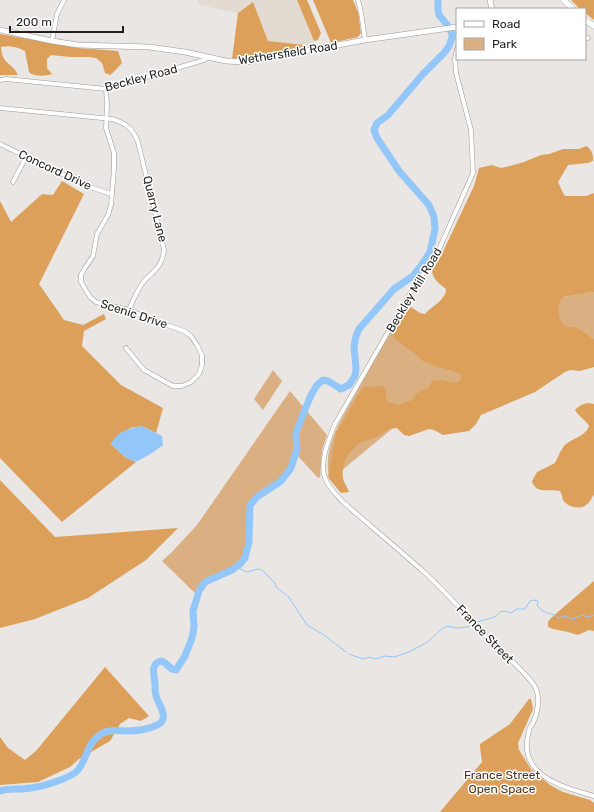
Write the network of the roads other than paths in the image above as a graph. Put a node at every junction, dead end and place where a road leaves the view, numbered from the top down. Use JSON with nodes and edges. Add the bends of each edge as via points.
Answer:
{"nodes":[{"id":1,"x":64,"y":0,"type":"edge"},
{"id":2,"x":358,"y":0,"type":"edge"},
{"id":3,"x":564,"y":0,"type":"edge"},
{"id":4,"x":572,"y":8,"type":"edge"},
{"id":5,"x":456,"y":27,"type":"edge"},
{"id":6,"x":0,"y":30,"type":"edge"},
{"id":7,"x":365,"y":40,"type":"junction"},
{"id":8,"x":52,"y":41,"type":"junction"},
{"id":9,"x":456,"y":54,"type":"edge"},
{"id":10,"x":208,"y":58,"type":"junction"},
{"id":11,"x":0,"y":80,"type":"edge"},
{"id":12,"x":106,"y":89,"type":"junction"},
{"id":13,"x":0,"y":108,"type":"edge"},
{"id":14,"x":106,"y":118,"type":"junction"},
{"id":15,"x":0,"y":144,"type":"edge"},
{"id":16,"x":26,"y":157,"type":"junction"},
{"id":17,"x":13,"y":182,"type":"dead end"},
{"id":18,"x":111,"y":194,"type":"junction"},
{"id":19,"x":129,"y":310,"type":"junction"},
{"id":20,"x":126,"y":348,"type":"dead end"},
{"id":21,"x":324,"y":477,"type":"joint"},
{"id":22,"x":594,"y":796,"type":"edge"}],
"edges":[{"from":1,"to":8,"type":"street","via":[[57,14]]},
{"from":2,"to":7,"type":"street"},
{"from":3,"to":4,"type":"main road"},
{"from":5,"to":7,"type":"street","name":"Wethersfield Road"},
{"from":6,"to":8,"type":"street","name":"Wethersfield Road"},
{"from":7,"to":10,"type":"street","name":"Wethersfield Road","via":[[246,62]]},
{"from":8,"to":10,"type":"street","name":"Wethersfield Road","via":[[78,45],[149,47]]},
{"from":9,"to":21,"type":"street","name":"Beckley Mill Road","via":[[456,73],[471,130],[472,174],[436,256],[417,282],[335,424],[326,446]]},
{"from":10,"to":12,"type":"street","name":"Beckley Road"},
{"from":11,"to":12,"type":"street","name":"Beckley Road"},
{"from":12,"to":14,"type":"street","name":"Scenic Drive"},
{"from":13,"to":14,"type":"street"},
{"from":14,"to":18,"type":"street","name":"Scenic Drive","via":[[106,128],[114,153]]},
{"from":14,"to":19,"type":"street","name":"Quarry Lane","via":[[122,121],[136,135],[164,250],[160,265],[140,288]]},
{"from":15,"to":16,"type":"street","name":"Concord Drive"},
{"from":16,"to":17,"type":"street"},
{"from":16,"to":18,"type":"street","name":"Concord Drive","via":[[87,186]]},
{"from":18,"to":19,"type":"street","name":"Scenic Drive","via":[[110,209],[96,234],[93,256],[84,268],[81,282],[87,294],[96,302]]},
{"from":19,"to":20,"type":"street","name":"Scenic Drive","via":[[173,326],[191,336],[202,355],[202,365],[199,374],[190,382],[182,386],[173,386],[144,370]]},
{"from":21,"to":22,"type":"street","name":"France Street","via":[[342,501],[424,572],[535,687],[537,707],[526,743],[530,761],[535,769],[554,782]]}]}
